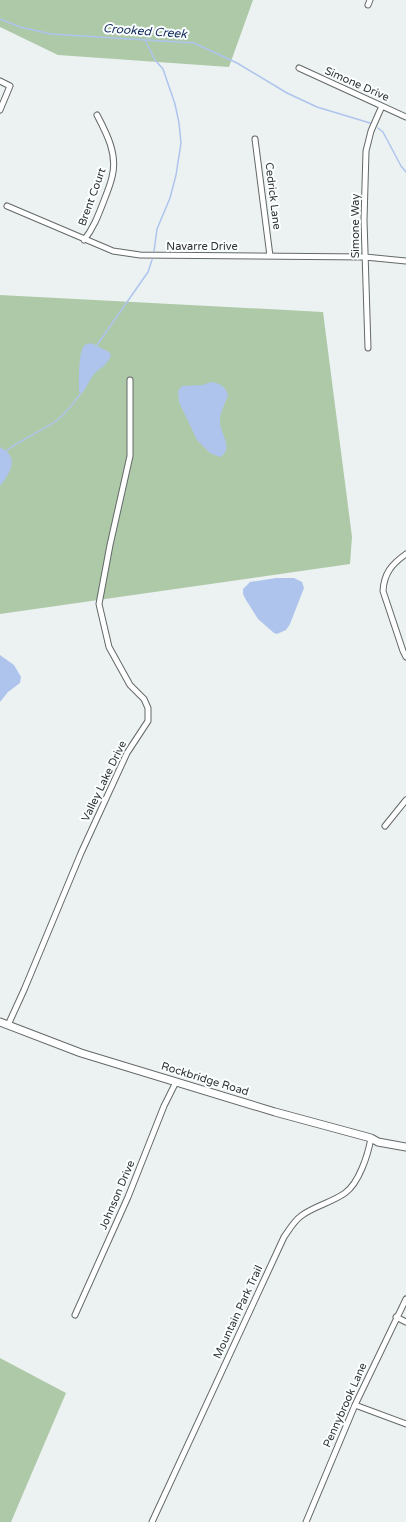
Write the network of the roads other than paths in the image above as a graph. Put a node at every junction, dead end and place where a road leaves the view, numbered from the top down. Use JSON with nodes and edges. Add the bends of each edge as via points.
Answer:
{"nodes":[{"id":1,"x":299,"y":68,"type":"dead end"},
{"id":2,"x":0,"y":81,"type":"edge"},
{"id":3,"x":382,"y":106,"type":"junction"},
{"id":4,"x":0,"y":110,"type":"edge"},
{"id":5,"x":97,"y":115,"type":"dead end"},
{"id":6,"x":406,"y":117,"type":"edge"},
{"id":7,"x":255,"y":139,"type":"dead end"},
{"id":8,"x":7,"y":206,"type":"dead end"},
{"id":9,"x":84,"y":240,"type":"junction"},
{"id":10,"x":270,"y":256,"type":"junction"},
{"id":11,"x":366,"y":257,"type":"junction"},
{"id":12,"x":406,"y":261,"type":"edge"},
{"id":13,"x":368,"y":348,"type":"dead end"},
{"id":14,"x":130,"y":380,"type":"dead end"},
{"id":15,"x":406,"y":554,"type":"edge"},
{"id":16,"x":406,"y":657,"type":"edge"},
{"id":17,"x":406,"y":800,"type":"edge"},
{"id":18,"x":385,"y":826,"type":"dead end"},
{"id":19,"x":0,"y":1022,"type":"edge"},
{"id":20,"x":8,"y":1026,"type":"junction"},
{"id":21,"x":176,"y":1082,"type":"junction"},
{"id":22,"x":371,"y":1138,"type":"junction"},
{"id":23,"x":406,"y":1147,"type":"edge"},
{"id":24,"x":406,"y":1299,"type":"edge"},
{"id":25,"x":76,"y":1315,"type":"dead end"},
{"id":26,"x":396,"y":1317,"type":"junction"},
{"id":27,"x":406,"y":1322,"type":"edge"},
{"id":28,"x":355,"y":1405,"type":"junction"},
{"id":29,"x":406,"y":1424,"type":"edge"},
{"id":30,"x":152,"y":1522,"type":"edge"},
{"id":31,"x":306,"y":1522,"type":"edge"}],
"edges":[{"from":1,"to":3,"type":"street","name":"Simone Drive"},
{"from":2,"to":4,"type":"street","via":[[10,86]]},
{"from":3,"to":6,"type":"street","name":"Simone Drive"},
{"from":3,"to":11,"type":"street","name":"Simone Way","via":[[366,151]]},
{"from":5,"to":9,"type":"street","name":"Brent Court","via":[[108,136],[114,165],[96,220]]},
{"from":7,"to":10,"type":"street","name":"Cedrick Lane"},
{"from":8,"to":9,"type":"street","name":"Navarre Drive"},
{"from":9,"to":10,"type":"street","name":"Navarre Drive","via":[[113,251],[140,255]]},
{"from":10,"to":11,"type":"street","name":"Navarre Drive"},
{"from":11,"to":12,"type":"street","name":"Navarre Drive"},
{"from":11,"to":13,"type":"street","name":"Simone Way"},
{"from":14,"to":20,"type":"street","name":"Valley Lake Drive","via":[[130,456],[99,604],[109,647],[130,685],[144,699],[148,708],[148,721],[127,753],[84,846]]},
{"from":15,"to":16,"type":"street","via":[[391,567],[383,591]]},
{"from":17,"to":18,"type":"street"},
{"from":19,"to":20,"type":"main road","name":"Rockbridge Road"},
{"from":20,"to":21,"type":"main road","name":"Rockbridge Road","via":[[81,1053]]},
{"from":21,"to":22,"type":"main road","name":"Rockbridge Road","via":[[317,1125]]},
{"from":21,"to":25,"type":"street","name":"Johnson Drive"},
{"from":22,"to":23,"type":"main road","name":"Rockbridge Road","via":[[378,1142]]},
{"from":22,"to":30,"type":"street","name":"Mountain Park Trail","via":[[369,1150],[350,1188],[300,1217],[284,1237]]},
{"from":24,"to":26,"type":"street","name":"Pennybrook Lane"},
{"from":26,"to":27,"type":"street"},
{"from":26,"to":28,"type":"street","name":"Pennybrook Lane"},
{"from":28,"to":29,"type":"street"},
{"from":28,"to":31,"type":"street","name":"Pennybrook Lane"}]}
